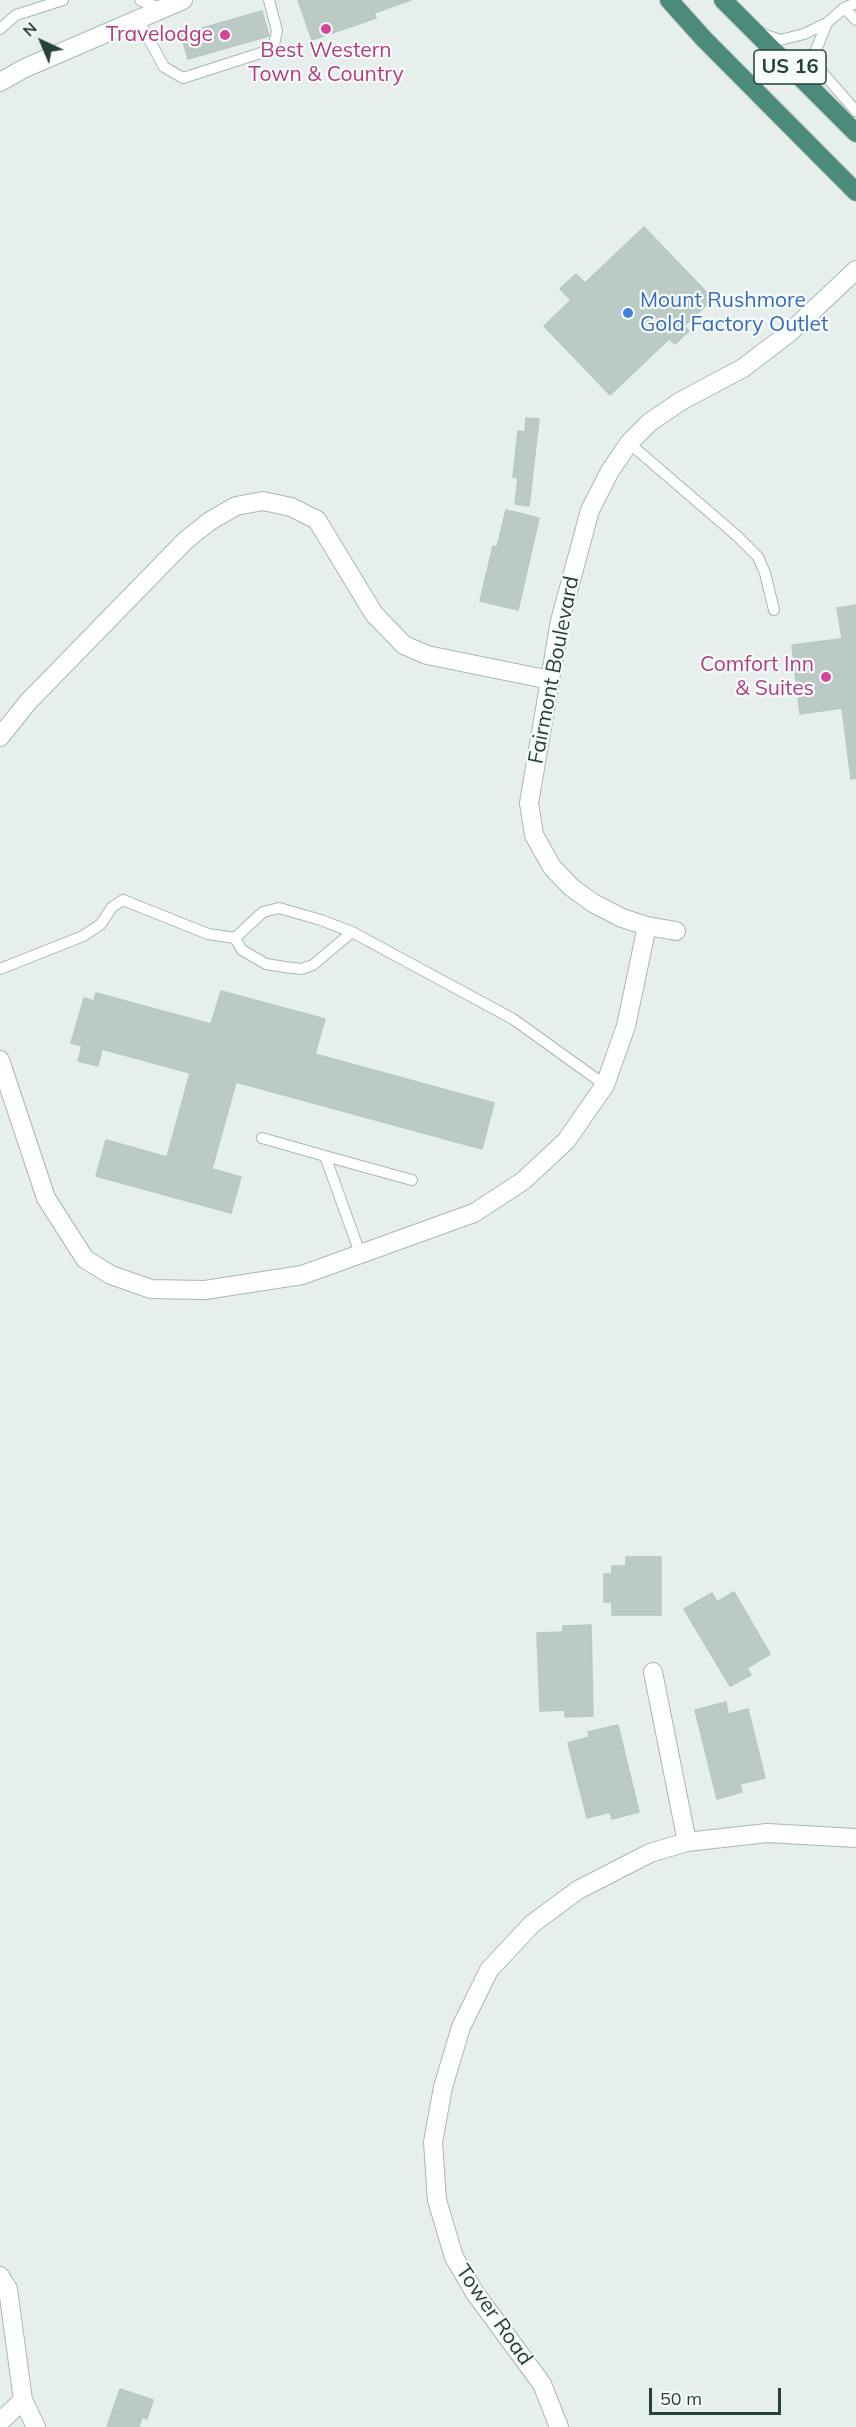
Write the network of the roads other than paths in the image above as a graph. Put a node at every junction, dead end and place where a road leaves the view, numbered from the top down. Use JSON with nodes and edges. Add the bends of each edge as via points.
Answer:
{"nodes":[{"id":1,"x":63,"y":0,"type":"edge"},
{"id":2,"x":140,"y":0,"type":"edge"},
{"id":3,"x":183,"y":0,"type":"edge"},
{"id":4,"x":268,"y":0,"type":"edge"},
{"id":5,"x":669,"y":0,"type":"edge"},
{"id":6,"x":723,"y":0,"type":"edge"},
{"id":7,"x":856,"y":3,"type":"edge"},
{"id":8,"x":846,"y":4,"type":"edge"},
{"id":9,"x":162,"y":9,"type":"junction"},
{"id":10,"x":138,"y":19,"type":"junction"},
{"id":11,"x":856,"y":20,"type":"edge"},
{"id":12,"x":827,"y":22,"type":"junction"},
{"id":13,"x":0,"y":29,"type":"edge"},
{"id":14,"x":754,"y":31,"type":"junction"},
{"id":15,"x":0,"y":82,"type":"edge"},
{"id":16,"x":856,"y":111,"type":"edge"},
{"id":17,"x":856,"y":133,"type":"edge"},
{"id":18,"x":856,"y":192,"type":"edge"},
{"id":19,"x":856,"y":270,"type":"edge"},
{"id":20,"x":629,"y":442,"type":"junction"},
{"id":21,"x":774,"y":610,"type":"dead end"},
{"id":22,"x":550,"y":680,"type":"junction"},
{"id":23,"x":0,"y":737,"type":"edge"},
{"id":24,"x":647,"y":926,"type":"junction"},
{"id":25,"x":676,"y":931,"type":"dead end"},
{"id":26,"x":352,"y":932,"type":"junction"},
{"id":27,"x":235,"y":938,"type":"junction"},
{"id":28,"x":0,"y":969,"type":"edge"},
{"id":29,"x":0,"y":1060,"type":"edge"},
{"id":30,"x":605,"y":1085,"type":"junction"},
{"id":31,"x":262,"y":1138,"type":"dead end"},
{"id":32,"x":325,"y":1156,"type":"junction"},
{"id":33,"x":411,"y":1180,"type":"dead end"},
{"id":34,"x":360,"y":1253,"type":"junction"},
{"id":35,"x":653,"y":1672,"type":"dead end"},
{"id":36,"x":856,"y":1838,"type":"edge"},
{"id":37,"x":687,"y":1842,"type":"junction"},
{"id":38,"x":0,"y":2276,"type":"edge"},
{"id":39,"x":23,"y":2400,"type":"junction"},
{"id":40,"x":0,"y":2422,"type":"edge"},
{"id":41,"x":36,"y":2427,"type":"edge"},
{"id":42,"x":559,"y":2427,"type":"edge"}],
"edges":[{"from":1,"to":13,"type":"lane","via":[[16,15]]},
{"from":2,"to":9,"type":"lane"},
{"from":3,"to":9,"type":"street"},
{"from":4,"to":10,"type":"lane","via":[[277,31],[273,49],[183,78],[164,67]]},
{"from":5,"to":18,"type":"highway","number":"US 16"},
{"from":6,"to":14,"type":"highway","number":"US 16"},
{"from":7,"to":8,"type":"lane"},
{"from":8,"to":11,"type":"lane"},
{"from":8,"to":12,"type":"lane"},
{"from":9,"to":10,"type":"street"},
{"from":10,"to":15,"type":"street"},
{"from":12,"to":14,"type":"lane","via":[[780,40]]},
{"from":12,"to":16,"type":"lane","via":[[816,50],[821,71]]},
{"from":14,"to":17,"type":"highway","number":"US 16"},
{"from":19,"to":20,"type":"street","name":"Fairmont Boulevard","via":[[789,333],[733,375],[681,401]]},
{"from":20,"to":21,"type":"lane","via":[[758,557]]},
{"from":20,"to":22,"type":"street","name":"Fairmont Boulevard","via":[[590,510],[560,621]]},
{"from":22,"to":23,"type":"street","via":[[427,655],[404,645],[374,614],[317,520],[291,507],[262,501],[236,506],[185,541],[28,702]]},
{"from":22,"to":24,"type":"street","name":"Fairmont Boulevard","via":[[529,803],[534,835],[552,867],[571,887],[622,918]]},
{"from":24,"to":25,"type":"street","name":"Fairmont Boulevard"},
{"from":24,"to":30,"type":"street","via":[[626,1026]]},
{"from":26,"to":27,"type":"lane","via":[[279,908],[263,912]]},
{"from":26,"to":27,"type":"lane","via":[[313,965],[301,969],[266,964],[242,950]]},
{"from":26,"to":30,"type":"lane","via":[[513,1019]]},
{"from":27,"to":28,"type":"lane","via":[[208,934],[123,900],[112,907],[101,924],[83,936]]},
{"from":29,"to":34,"type":"street","via":[[46,1198],[85,1259],[111,1275],[151,1289],[205,1290],[302,1275]]},
{"from":30,"to":34,"type":"street","via":[[566,1140],[523,1181],[474,1213]]},
{"from":31,"to":32,"type":"lane"},
{"from":32,"to":33,"type":"lane"},
{"from":32,"to":34,"type":"lane"},
{"from":35,"to":37,"type":"street"},
{"from":36,"to":37,"type":"street","name":"Tower Road","via":[[767,1833]]},
{"from":37,"to":42,"type":"street","name":"Tower Road","via":[[615,1869],[532,1924],[489,1970],[461,2028],[443,2087],[433,2142],[438,2200],[454,2258],[542,2384]]},
{"from":38,"to":39,"type":"street","via":[[8,2289]]},
{"from":39,"to":40,"type":"street"},
{"from":39,"to":41,"type":"street"}]}
